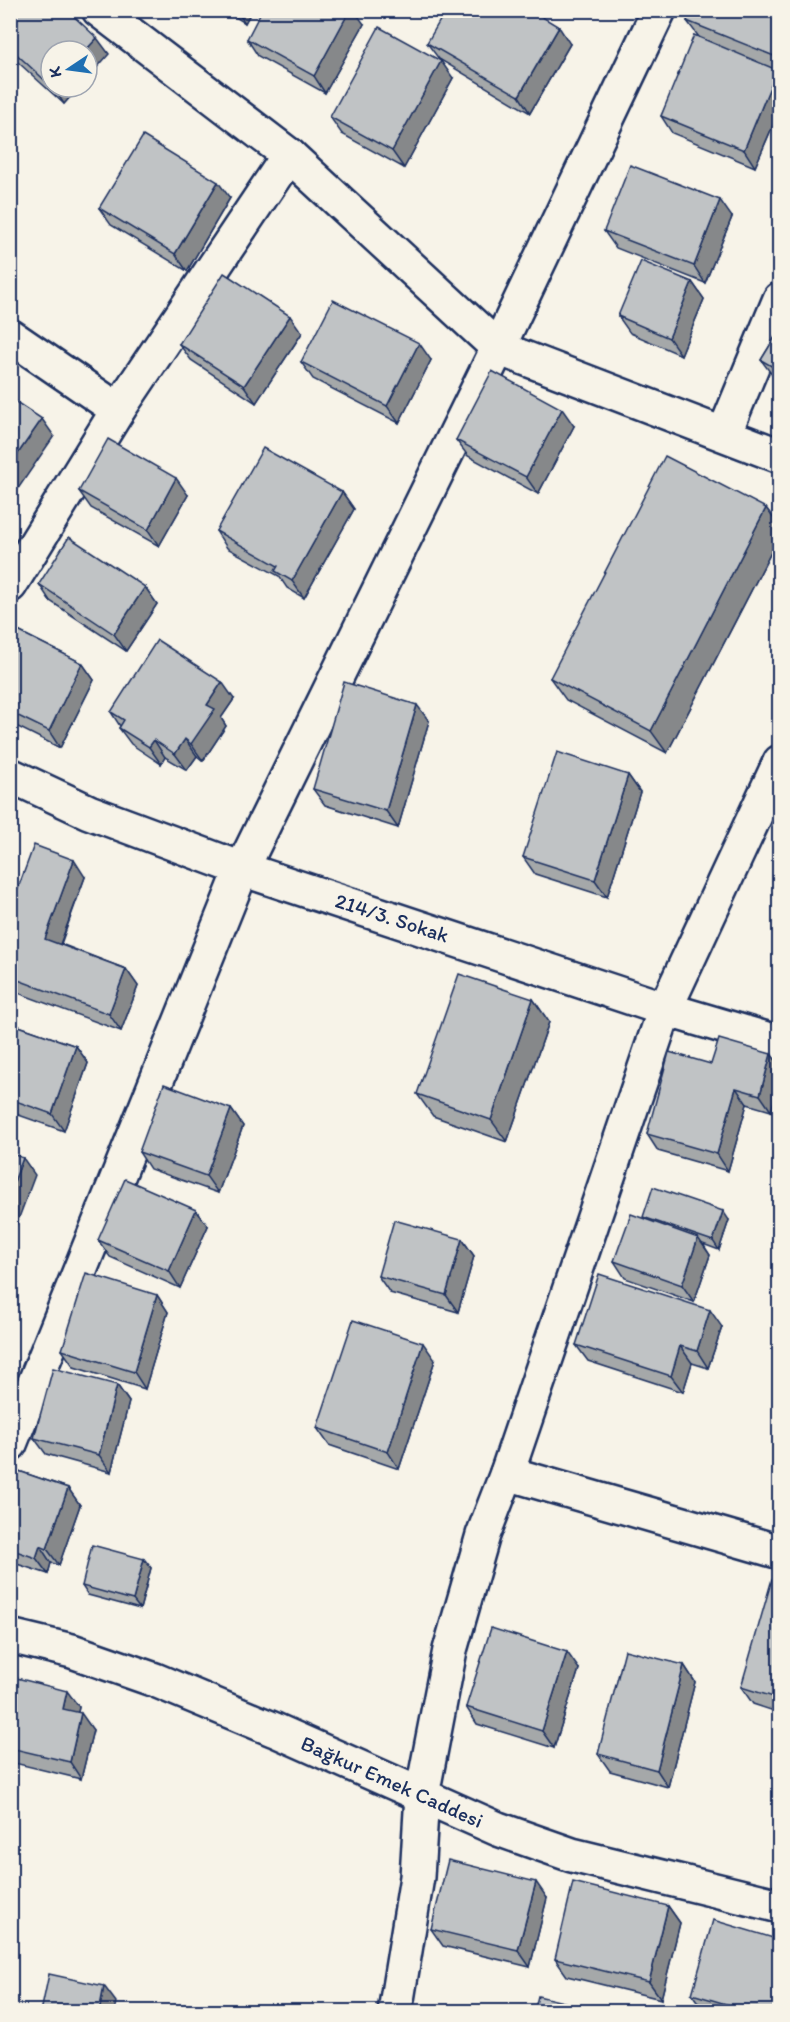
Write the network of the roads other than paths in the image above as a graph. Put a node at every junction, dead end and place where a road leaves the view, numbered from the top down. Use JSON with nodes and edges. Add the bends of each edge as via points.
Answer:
{"nodes":[{"id":1,"x":99,"y":10,"type":"edge"},
{"id":2,"x":659,"y":10,"type":"edge"},
{"id":3,"x":289,"y":155,"type":"junction"},
{"id":4,"x":780,"y":299,"type":"edge"},
{"id":5,"x":10,"y":336,"type":"edge"},
{"id":6,"x":498,"y":348,"type":"junction"},
{"id":7,"x":118,"y":410,"type":"junction"},
{"id":8,"x":724,"y":434,"type":"junction"},
{"id":9,"x":780,"y":456,"type":"edge"},
{"id":10,"x":10,"y":585,"type":"edge"},
{"id":11,"x":780,"y":762,"type":"edge"},
{"id":12,"x":10,"y":775,"type":"edge"},
{"id":13,"x":242,"y":869,"type":"junction"},
{"id":14,"x":665,"y":1009,"type":"junction"},
{"id":15,"x":780,"y":1043,"type":"edge"},
{"id":16,"x":10,"y":1444,"type":"edge"},
{"id":17,"x":507,"y":1473,"type":"junction"},
{"id":18,"x":780,"y":1552,"type":"edge"},
{"id":19,"x":10,"y":1636,"type":"edge"},
{"id":20,"x":422,"y":1794,"type":"junction"},
{"id":21,"x":780,"y":1906,"type":"edge"},
{"id":22,"x":395,"y":2012,"type":"edge"}],
"edges":[{"from":1,"to":3,"type":"street"},
{"from":2,"to":6,"type":"street"},
{"from":3,"to":6,"type":"street"},
{"from":3,"to":7,"type":"street"},
{"from":4,"to":8,"type":"street"},
{"from":5,"to":7,"type":"street"},
{"from":6,"to":8,"type":"street"},
{"from":6,"to":13,"type":"street"},
{"from":7,"to":10,"type":"street"},
{"from":8,"to":9,"type":"street"},
{"from":11,"to":14,"type":"street"},
{"from":12,"to":13,"type":"street","name":"214/3. Sokak","via":[[89,812]]},
{"from":13,"to":14,"type":"street","name":"214/3. Sokak"},
{"from":13,"to":16,"type":"street"},
{"from":14,"to":15,"type":"street","name":"214/3. Sokak"},
{"from":14,"to":17,"type":"street"},
{"from":17,"to":18,"type":"street"},
{"from":17,"to":20,"type":"street","via":[[483,1535],[450,1650]]},
{"from":19,"to":20,"type":"street","name":"Bağkur Emek Caddesi","via":[[72,1651],[155,1680]]},
{"from":20,"to":21,"type":"street","name":"Bağkur Emek Caddesi","via":[[498,1829],[572,1855]]},
{"from":20,"to":22,"type":"street","via":[[417,1877]]}]}
